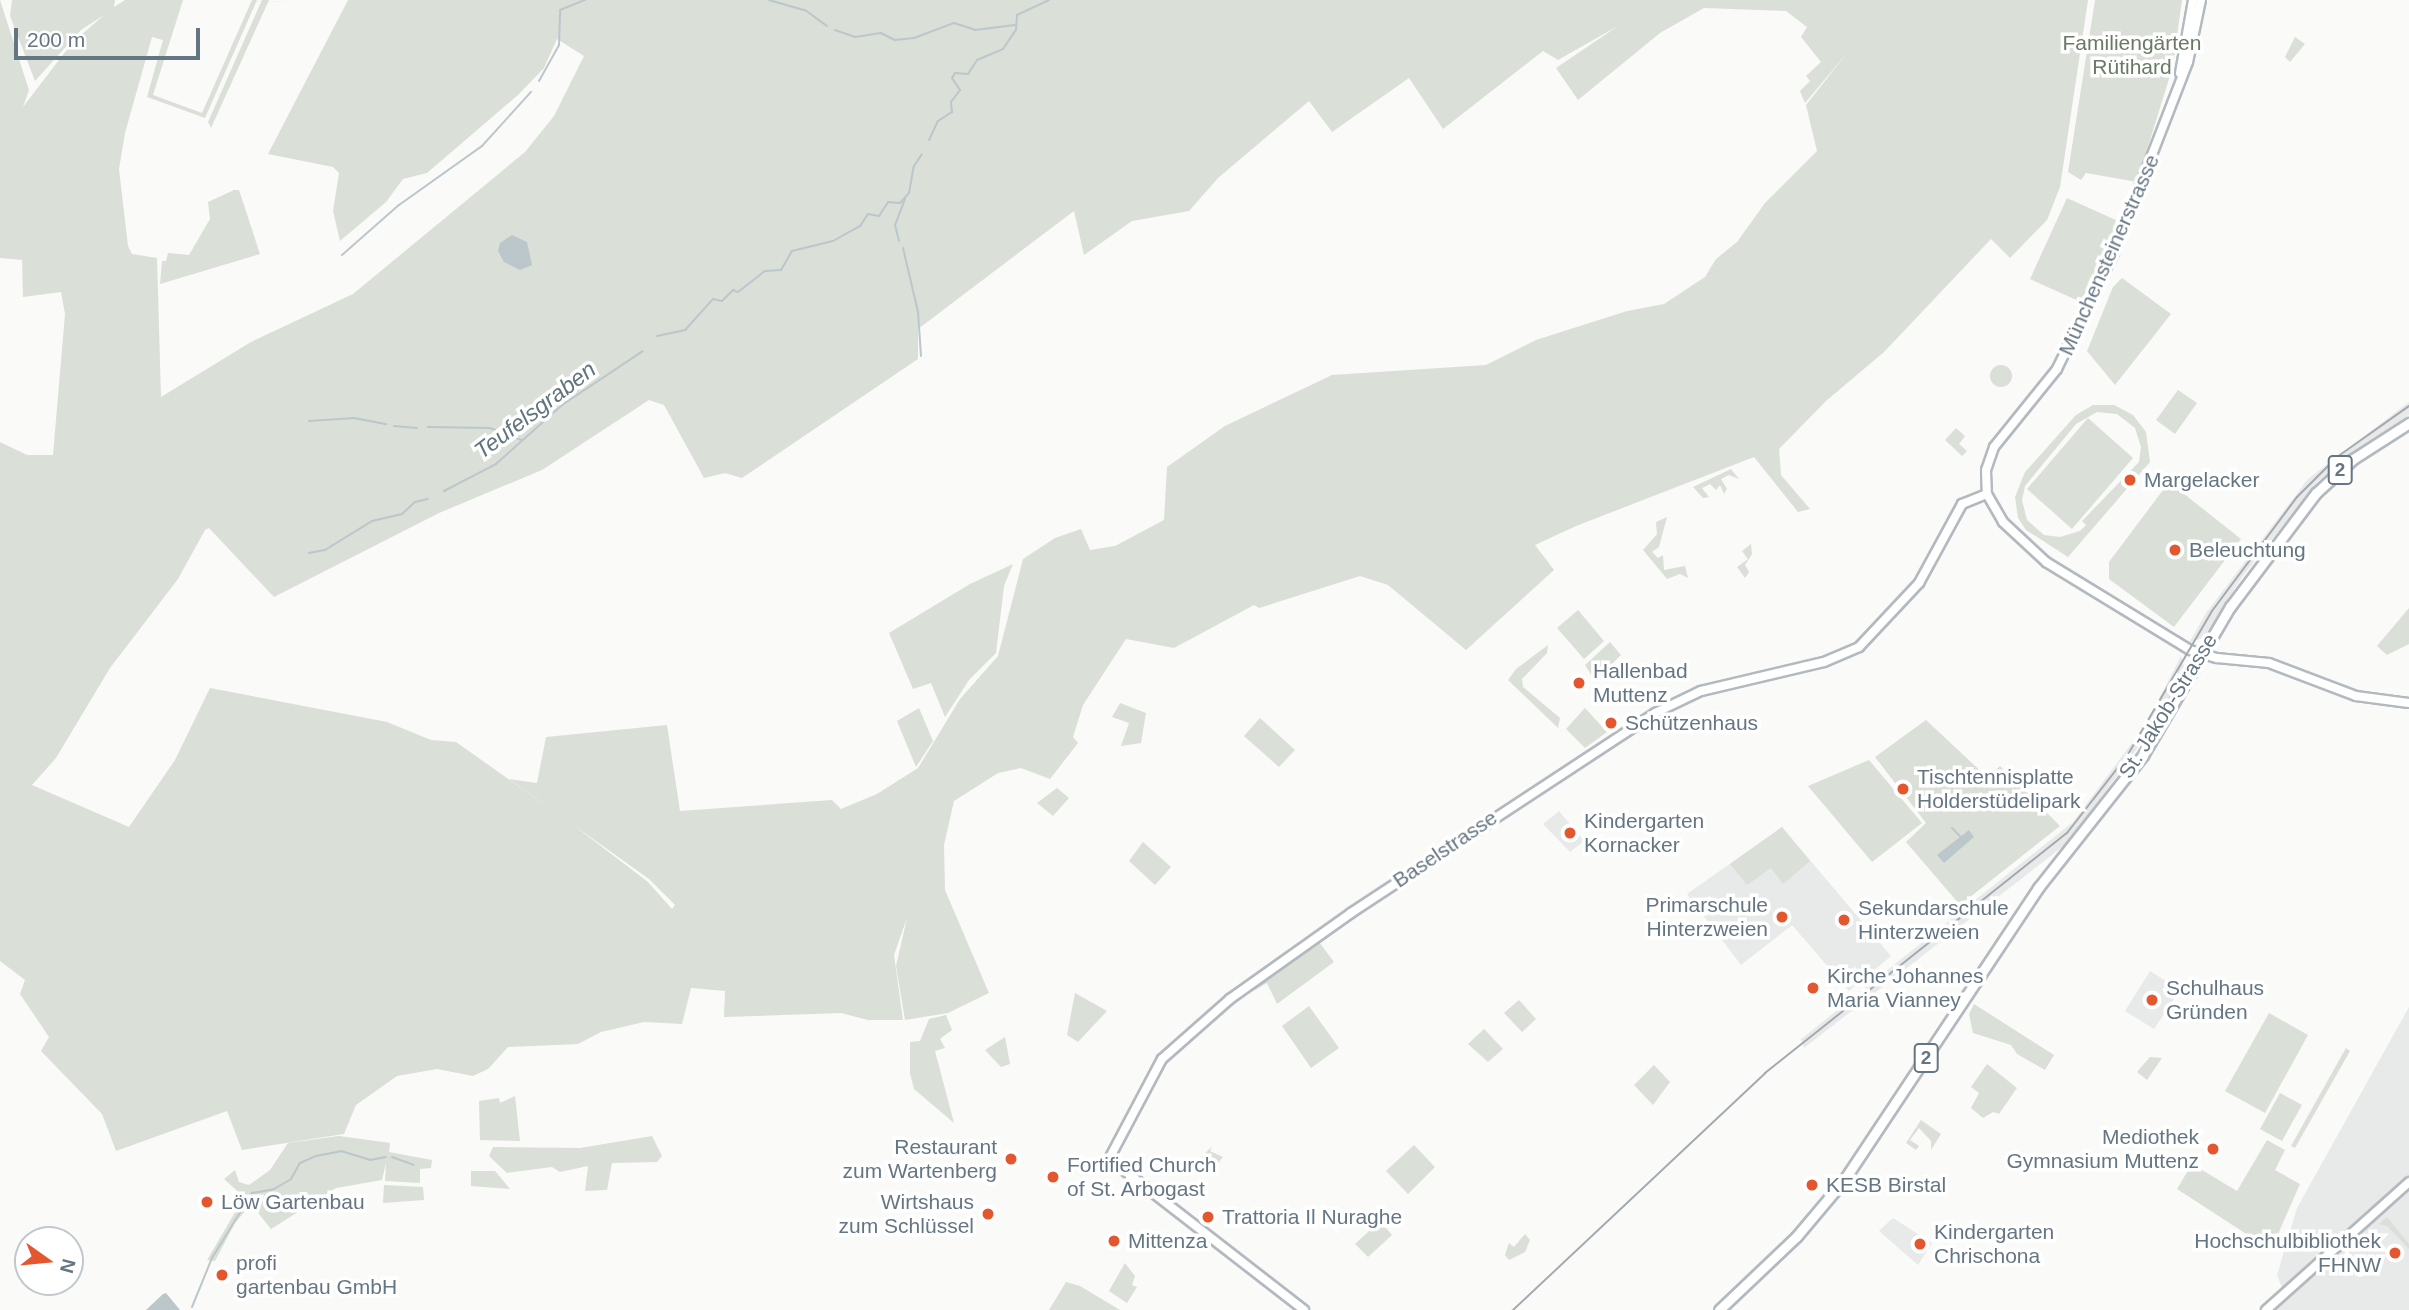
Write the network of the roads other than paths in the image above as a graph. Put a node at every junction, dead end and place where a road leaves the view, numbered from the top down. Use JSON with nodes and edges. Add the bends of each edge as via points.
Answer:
{"nodes":[{"id":1,"x":2193,"y":0,"type":"edge"},
{"id":2,"x":2201,"y":0,"type":"edge"},
{"id":3,"x":2179,"y":83,"type":"junction"},
{"id":4,"x":2409,"y":423,"type":"edge"},
{"id":5,"x":1987,"y":494,"type":"junction"},
{"id":6,"x":2200,"y":655,"type":"junction"},
{"id":7,"x":2409,"y":703,"type":"edge"},
{"id":8,"x":2409,"y":1182,"type":"edge"},
{"id":9,"x":1304,"y":1310,"type":"edge"},
{"id":10,"x":1719,"y":1310,"type":"edge"},
{"id":11,"x":2266,"y":1310,"type":"edge"}],
"edges":[{"from":1,"to":3,"type":"street","name":"Münchensteinerstrasse"},
{"from":2,"to":3,"type":"street","name":"Münchensteinerstrasse"},
{"from":3,"to":5,"type":"street","name":"Münchensteinerstrasse","via":[[2143,186],[2088,313],[2047,384],[1994,447],[1986,470]]},
{"from":4,"to":6,"type":"main road","name":"St. Jakob-Strasse","number":"2","via":[[2353,459],[2316,493]]},
{"from":5,"to":6,"type":"street","via":[[2003,522],[2046,562]]},
{"from":5,"to":9,"type":"street","name":"Baselstrasse","via":[[1962,504],[1919,583],[1858,647],[1824,662],[1701,691],[1668,706],[1438,853],[1230,999],[1171,1050],[1147,1080],[1109,1159]]},
{"from":6,"to":7,"type":"street","via":[[2269,663],[2356,696]]},
{"from":6,"to":10,"type":"main road","name":"St. Jakob-Strasse","number":"2","via":[[2143,755],[2038,888],[1843,1180],[1796,1237]]},
{"from":8,"to":11,"type":"street"}]}
